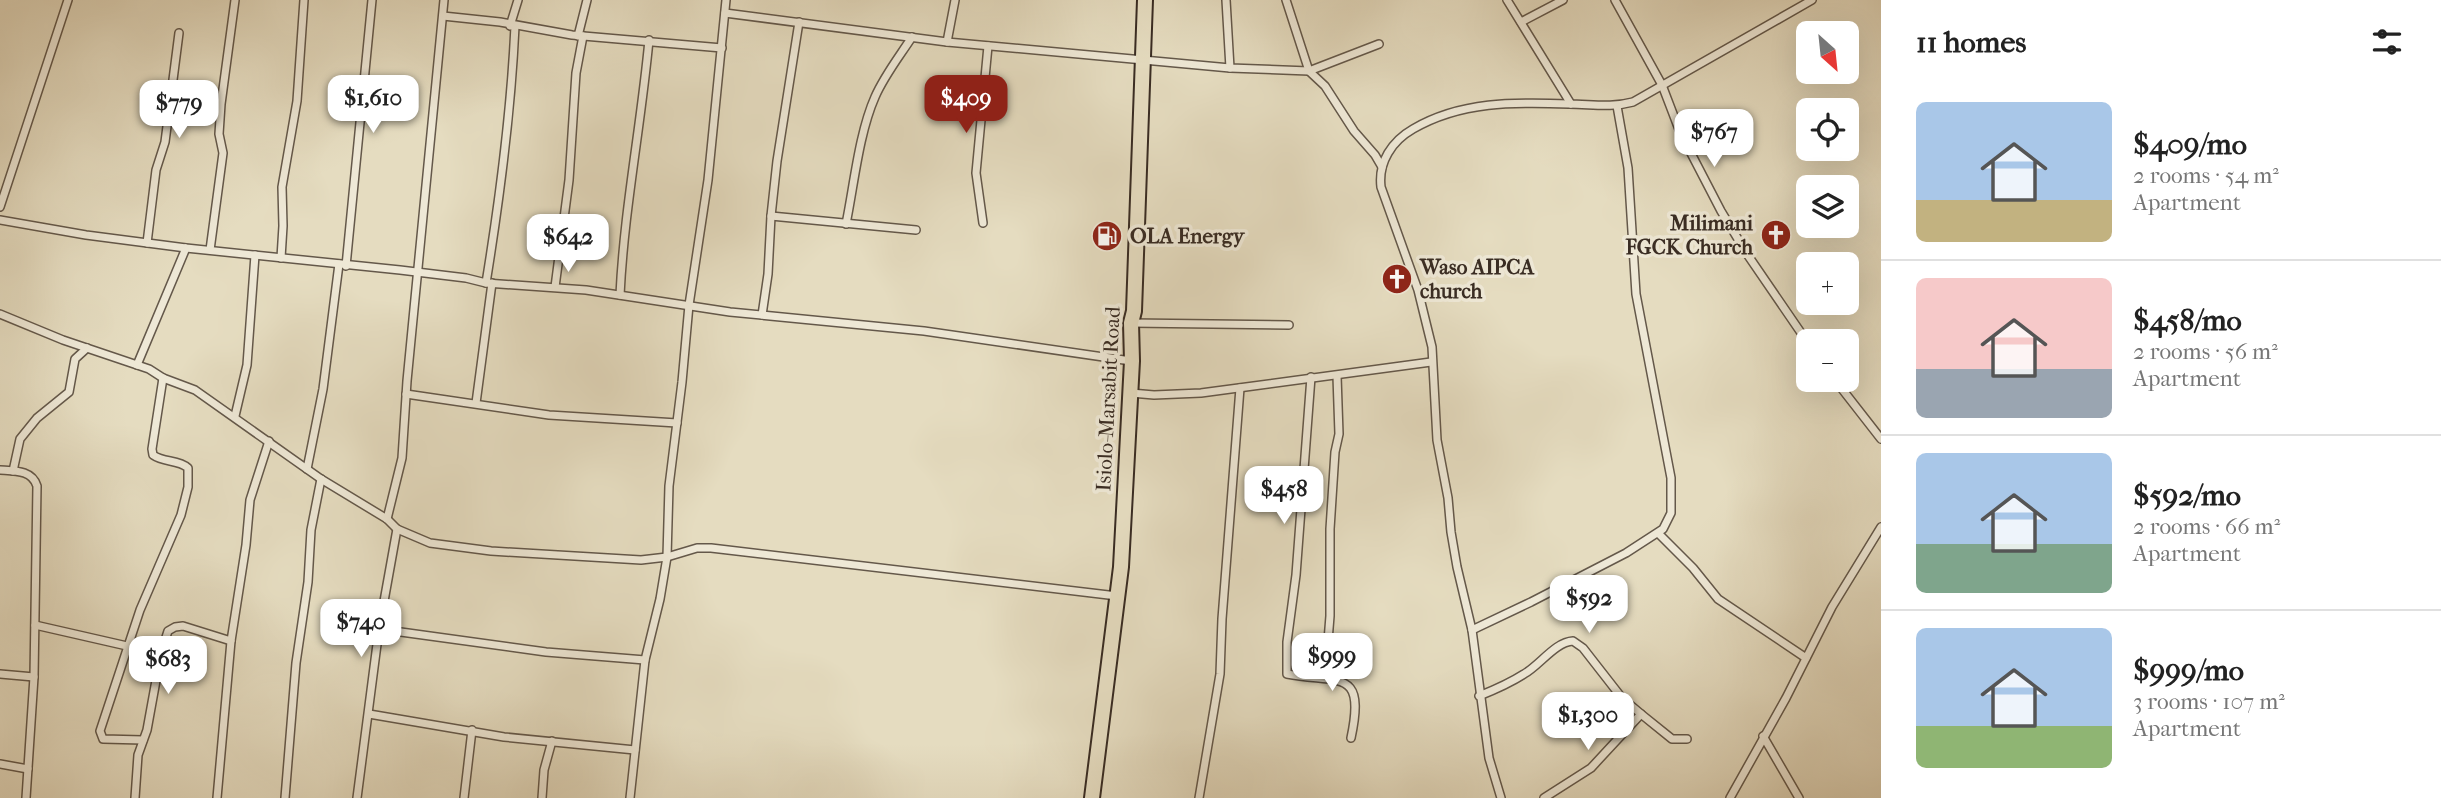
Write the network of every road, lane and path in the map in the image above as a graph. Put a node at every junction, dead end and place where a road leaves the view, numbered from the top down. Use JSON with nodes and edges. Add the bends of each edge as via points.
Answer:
{"nodes":[{"id":1,"x":68,"y":0,"type":"edge"},
{"id":2,"x":234,"y":0,"type":"edge"},
{"id":3,"x":304,"y":0,"type":"edge"},
{"id":4,"x":372,"y":0,"type":"edge"},
{"id":5,"x":444,"y":0,"type":"edge"},
{"id":6,"x":518,"y":0,"type":"edge"},
{"id":7,"x":587,"y":0,"type":"edge"},
{"id":8,"x":726,"y":0,"type":"edge"},
{"id":9,"x":955,"y":0,"type":"edge"},
{"id":10,"x":1145,"y":0,"type":"edge"},
{"id":11,"x":1226,"y":0,"type":"edge"},
{"id":12,"x":1286,"y":0,"type":"edge"},
{"id":13,"x":1507,"y":0,"type":"edge"},
{"id":14,"x":1563,"y":0,"type":"edge"},
{"id":15,"x":1615,"y":0,"type":"edge"},
{"id":16,"x":1812,"y":0,"type":"edge"},
{"id":17,"x":725,"y":13,"type":"junction"},
{"id":18,"x":443,"y":16,"type":"junction"},
{"id":19,"x":799,"y":22,"type":"junction"},
{"id":20,"x":1521,"y":22,"type":"junction"},
{"id":21,"x":513,"y":26,"type":"junction"},
{"id":22,"x":179,"y":33,"type":"dead end"},
{"id":23,"x":580,"y":36,"type":"junction"},
{"id":24,"x":912,"y":37,"type":"junction"},
{"id":25,"x":649,"y":40,"type":"junction"},
{"id":26,"x":947,"y":42,"type":"junction"},
{"id":27,"x":1379,"y":44,"type":"dead end"},
{"id":28,"x":988,"y":46,"type":"junction"},
{"id":29,"x":722,"y":48,"type":"junction"},
{"id":30,"x":1143,"y":61,"type":"junction"},
{"id":31,"x":1230,"y":68,"type":"junction"},
{"id":32,"x":1309,"y":71,"type":"junction"},
{"id":33,"x":1662,"y":85,"type":"junction"},
{"id":34,"x":1571,"y":104,"type":"junction"},
{"id":35,"x":1618,"y":106,"type":"junction"},
{"id":36,"x":1382,"y":167,"type":"junction"},
{"id":37,"x":0,"y":207,"type":"edge"},
{"id":38,"x":771,"y":216,"type":"junction"},
{"id":39,"x":0,"y":220,"type":"edge"},
{"id":40,"x":983,"y":223,"type":"dead end"},
{"id":41,"x":846,"y":224,"type":"junction"},
{"id":42,"x":916,"y":230,"type":"dead end"},
{"id":43,"x":146,"y":243,"type":"junction"},
{"id":44,"x":186,"y":248,"type":"junction"},
{"id":45,"x":210,"y":250,"type":"junction"},
{"id":46,"x":255,"y":255,"type":"junction"},
{"id":47,"x":281,"y":258,"type":"junction"},
{"id":48,"x":343,"y":265,"type":"junction"},
{"id":49,"x":417,"y":272,"type":"junction"},
{"id":50,"x":489,"y":283,"type":"junction"},
{"id":51,"x":555,"y":287,"type":"junction"},
{"id":52,"x":620,"y":295,"type":"junction"},
{"id":53,"x":689,"y":305,"type":"junction"},
{"id":54,"x":0,"y":314,"type":"edge"},
{"id":55,"x":762,"y":315,"type":"junction"},
{"id":56,"x":1131,"y":323,"type":"junction"},
{"id":57,"x":1289,"y":325,"type":"dead end"},
{"id":58,"x":1799,"y":329,"type":"edge"},
{"id":59,"x":87,"y":348,"type":"junction"},
{"id":60,"x":1132,"y":361,"type":"junction"},
{"id":61,"x":1431,"y":362,"type":"junction"},
{"id":62,"x":137,"y":365,"type":"junction"},
{"id":63,"x":1337,"y":376,"type":"junction"},
{"id":64,"x":1311,"y":377,"type":"junction"},
{"id":65,"x":163,"y":378,"type":"junction"},
{"id":66,"x":1241,"y":388,"type":"junction"},
{"id":67,"x":1844,"y":392,"type":"edge"},
{"id":68,"x":1130,"y":393,"type":"junction"},
{"id":69,"x":406,"y":394,"type":"junction"},
{"id":70,"x":476,"y":403,"type":"junction"},
{"id":71,"x":235,"y":416,"type":"junction"},
{"id":72,"x":677,"y":423,"type":"junction"},
{"id":73,"x":1881,"y":439,"type":"edge"},
{"id":74,"x":269,"y":441,"type":"junction"},
{"id":75,"x":307,"y":469,"type":"junction"},
{"id":76,"x":0,"y":470,"type":"edge"},
{"id":77,"x":13,"y":471,"type":"junction"},
{"id":78,"x":321,"y":479,"type":"junction"},
{"id":79,"x":387,"y":519,"type":"junction"},
{"id":80,"x":1881,"y":527,"type":"edge"},
{"id":81,"x":397,"y":529,"type":"junction"},
{"id":82,"x":1658,"y":533,"type":"junction"},
{"id":83,"x":667,"y":557,"type":"junction"},
{"id":84,"x":1117,"y":596,"type":"junction"},
{"id":85,"x":35,"y":625,"type":"junction"},
{"id":86,"x":379,"y":629,"type":"junction"},
{"id":87,"x":1472,"y":630,"type":"junction"},
{"id":88,"x":231,"y":641,"type":"junction"},
{"id":89,"x":127,"y":646,"type":"junction"},
{"id":90,"x":1807,"y":658,"type":"junction"},
{"id":91,"x":645,"y":660,"type":"junction"},
{"id":92,"x":0,"y":674,"type":"edge"},
{"id":93,"x":34,"y":677,"type":"junction"},
{"id":94,"x":1325,"y":678,"type":"junction"},
{"id":95,"x":1479,"y":696,"type":"junction"},
{"id":96,"x":369,"y":714,"type":"junction"},
{"id":97,"x":1641,"y":714,"type":"junction"},
{"id":98,"x":472,"y":730,"type":"junction"},
{"id":99,"x":1763,"y":736,"type":"junction"},
{"id":100,"x":1351,"y":738,"type":"dead end"},
{"id":101,"x":1687,"y":739,"type":"dead end"},
{"id":102,"x":143,"y":740,"type":"junction"},
{"id":103,"x":552,"y":741,"type":"junction"},
{"id":104,"x":635,"y":750,"type":"junction"},
{"id":105,"x":0,"y":764,"type":"edge"},
{"id":106,"x":28,"y":769,"type":"junction"},
{"id":107,"x":26,"y":798,"type":"edge"},
{"id":108,"x":135,"y":798,"type":"edge"},
{"id":109,"x":217,"y":798,"type":"edge"},
{"id":110,"x":285,"y":798,"type":"edge"},
{"id":111,"x":357,"y":798,"type":"edge"},
{"id":112,"x":464,"y":798,"type":"edge"},
{"id":113,"x":542,"y":798,"type":"edge"},
{"id":114,"x":630,"y":798,"type":"edge"},
{"id":115,"x":1092,"y":798,"type":"edge"},
{"id":116,"x":1199,"y":798,"type":"edge"},
{"id":117,"x":1501,"y":798,"type":"edge"},
{"id":118,"x":1544,"y":798,"type":"edge"},
{"id":119,"x":1730,"y":798,"type":"edge"},
{"id":120,"x":1799,"y":798,"type":"edge"}],
"edges":[{"from":1,"to":37,"type":"street"},
{"from":2,"to":45,"type":"street","via":[[221,104],[223,153]]},
{"from":3,"to":47,"type":"street","via":[[297,102],[282,187]]},
{"from":4,"to":48,"type":"street"},
{"from":5,"to":18,"type":"street"},
{"from":6,"to":21,"type":"street"},
{"from":7,"to":23,"type":"street"},
{"from":8,"to":17,"type":"street"},
{"from":9,"to":26,"type":"street"},
{"from":10,"to":30,"type":"highway","name":"Isiolo-Marsabit Road"},
{"from":11,"to":31,"type":"street"},
{"from":12,"to":32,"type":"street"},
{"from":13,"to":20,"type":"street"},
{"from":14,"to":20,"type":"street"},
{"from":15,"to":33,"type":"street"},
{"from":16,"to":33,"type":"street"},
{"from":17,"to":19,"type":"street"},
{"from":17,"to":29,"type":"street"},
{"from":18,"to":21,"type":"street"},
{"from":18,"to":49,"type":"street"},
{"from":19,"to":24,"type":"street"},
{"from":19,"to":38,"type":"street"},
{"from":20,"to":34,"type":"street"},
{"from":21,"to":23,"type":"street"},
{"from":21,"to":50,"type":"street","via":[[512,99]]},
{"from":22,"to":43,"type":"street"},
{"from":23,"to":25,"type":"street"},
{"from":23,"to":51,"type":"street"},
{"from":24,"to":26,"type":"street"},
{"from":24,"to":41,"type":"street","via":[[875,96],[867,118]]},
{"from":25,"to":29,"type":"street"},
{"from":25,"to":52,"type":"street"},
{"from":26,"to":28,"type":"street"},
{"from":27,"to":32,"type":"street"},
{"from":28,"to":30,"type":"street"},
{"from":28,"to":40,"type":"street","via":[[976,173]]},
{"from":29,"to":53,"type":"street"},
{"from":30,"to":31,"type":"street"},
{"from":30,"to":56,"type":"highway","name":"Isiolo-Marsabit Road"},
{"from":31,"to":32,"type":"street"},
{"from":32,"to":36,"type":"street","via":[[1325,86]]},
{"from":33,"to":35,"type":"street"},
{"from":33,"to":58,"type":"street","via":[[1680,132],[1721,211]]},
{"from":34,"to":35,"type":"street"},
{"from":34,"to":36,"type":"street","via":[[1481,105],[1443,114],[1401,137]]},
{"from":35,"to":82,"type":"street","via":[[1628,168],[1636,294],[1673,489],[1671,513]]},
{"from":36,"to":61,"type":"street","via":[[1384,197],[1423,306]]},
{"from":38,"to":41,"type":"street"},
{"from":38,"to":55,"type":"street"},
{"from":39,"to":43,"type":"street"},
{"from":41,"to":42,"type":"street"},
{"from":43,"to":44,"type":"street"},
{"from":44,"to":45,"type":"street"},
{"from":44,"to":62,"type":"street"},
{"from":45,"to":46,"type":"street"},
{"from":46,"to":47,"type":"street"},
{"from":46,"to":71,"type":"street","via":[[247,365]]},
{"from":47,"to":48,"type":"street"},
{"from":48,"to":49,"type":"street"},
{"from":48,"to":75,"type":"street"},
{"from":49,"to":50,"type":"street"},
{"from":49,"to":69,"type":"street"},
{"from":50,"to":51,"type":"street"},
{"from":50,"to":70,"type":"street"},
{"from":51,"to":52,"type":"street"},
{"from":52,"to":53,"type":"street"},
{"from":53,"to":55,"type":"street"},
{"from":53,"to":72,"type":"street"},
{"from":54,"to":59,"type":"street"},
{"from":55,"to":60,"type":"street","via":[[924,331]]},
{"from":56,"to":57,"type":"street"},
{"from":56,"to":60,"type":"highway","name":"Isiolo-Marsabit Road"},
{"from":59,"to":62,"type":"street"},
{"from":59,"to":77,"type":"street","via":[[75,359],[69,392],[20,439]]},
{"from":60,"to":68,"type":"highway","name":"Isiolo-Marsabit Road"},
{"from":61,"to":63,"type":"street"},
{"from":61,"to":87,"type":"street","via":[[1437,440]]},
{"from":62,"to":65,"type":"street"},
{"from":63,"to":64,"type":"street"},
{"from":63,"to":94,"type":"street","via":[[1339,434],[1330,529]]},
{"from":64,"to":66,"type":"street"},
{"from":64,"to":94,"type":"street","via":[[1286,664],[1287,674]]},
{"from":65,"to":71,"type":"street","via":[[195,390]]},
{"from":65,"to":89,"type":"street","via":[[153,455],[183,463],[189,478],[181,515]]},
{"from":66,"to":68,"type":"street"},
{"from":66,"to":116,"type":"street","via":[[1220,674]]},
{"from":67,"to":73,"type":"street"},
{"from":68,"to":84,"type":"highway","name":"Isiolo-Marsabit Road"},
{"from":69,"to":70,"type":"street"},
{"from":69,"to":79,"type":"street","via":[[402,458]]},
{"from":70,"to":72,"type":"street","via":[[549,415]]},
{"from":71,"to":74,"type":"street"},
{"from":72,"to":83,"type":"street"},
{"from":74,"to":75,"type":"street"},
{"from":74,"to":88,"type":"street","via":[[250,500]]},
{"from":75,"to":78,"type":"street"},
{"from":76,"to":77,"type":"street"},
{"from":77,"to":85,"type":"street","via":[[33,477],[37,486]]},
{"from":78,"to":79,"type":"street"},
{"from":78,"to":110,"type":"street","via":[[311,530]]},
{"from":79,"to":81,"type":"street"},
{"from":80,"to":90,"type":"street"},
{"from":81,"to":83,"type":"street","via":[[430,543],[476,549],[626,559]]},
{"from":81,"to":86,"type":"street"},
{"from":82,"to":87,"type":"street"},
{"from":82,"to":90,"type":"street","via":[[1718,599]]},
{"from":83,"to":84,"type":"street","via":[[711,548]]},
{"from":83,"to":91,"type":"street"},
{"from":84,"to":115,"type":"highway","name":"Isiolo-Marsabit Road"},
{"from":85,"to":89,"type":"street"},
{"from":85,"to":93,"type":"street"},
{"from":86,"to":91,"type":"street"},
{"from":86,"to":96,"type":"street"},
{"from":87,"to":95,"type":"street"},
{"from":88,"to":102,"type":"street","via":[[183,626],[168,631]]},
{"from":88,"to":109,"type":"street"},
{"from":89,"to":102,"type":"street","via":[[100,734],[103,738]]},
{"from":90,"to":99,"type":"street"},
{"from":91,"to":104,"type":"street"},
{"from":92,"to":93,"type":"street"},
{"from":93,"to":106,"type":"street"},
{"from":94,"to":100,"type":"street","via":[[1346,684],[1354,692]]},
{"from":95,"to":97,"type":"street","via":[[1525,674],[1571,640]]},
{"from":95,"to":117,"type":"street","via":[[1491,771]]},
{"from":96,"to":98,"type":"street"},
{"from":96,"to":111,"type":"street"},
{"from":97,"to":101,"type":"street","via":[[1672,739]]},
{"from":97,"to":118,"type":"street","via":[[1591,768]]},
{"from":98,"to":103,"type":"street"},
{"from":98,"to":112,"type":"street"},
{"from":99,"to":119,"type":"street"},
{"from":99,"to":120,"type":"street"},
{"from":102,"to":108,"type":"street"},
{"from":103,"to":104,"type":"street"},
{"from":103,"to":113,"type":"street"},
{"from":104,"to":114,"type":"street"},
{"from":105,"to":106,"type":"street"},
{"from":106,"to":107,"type":"street"}]}
